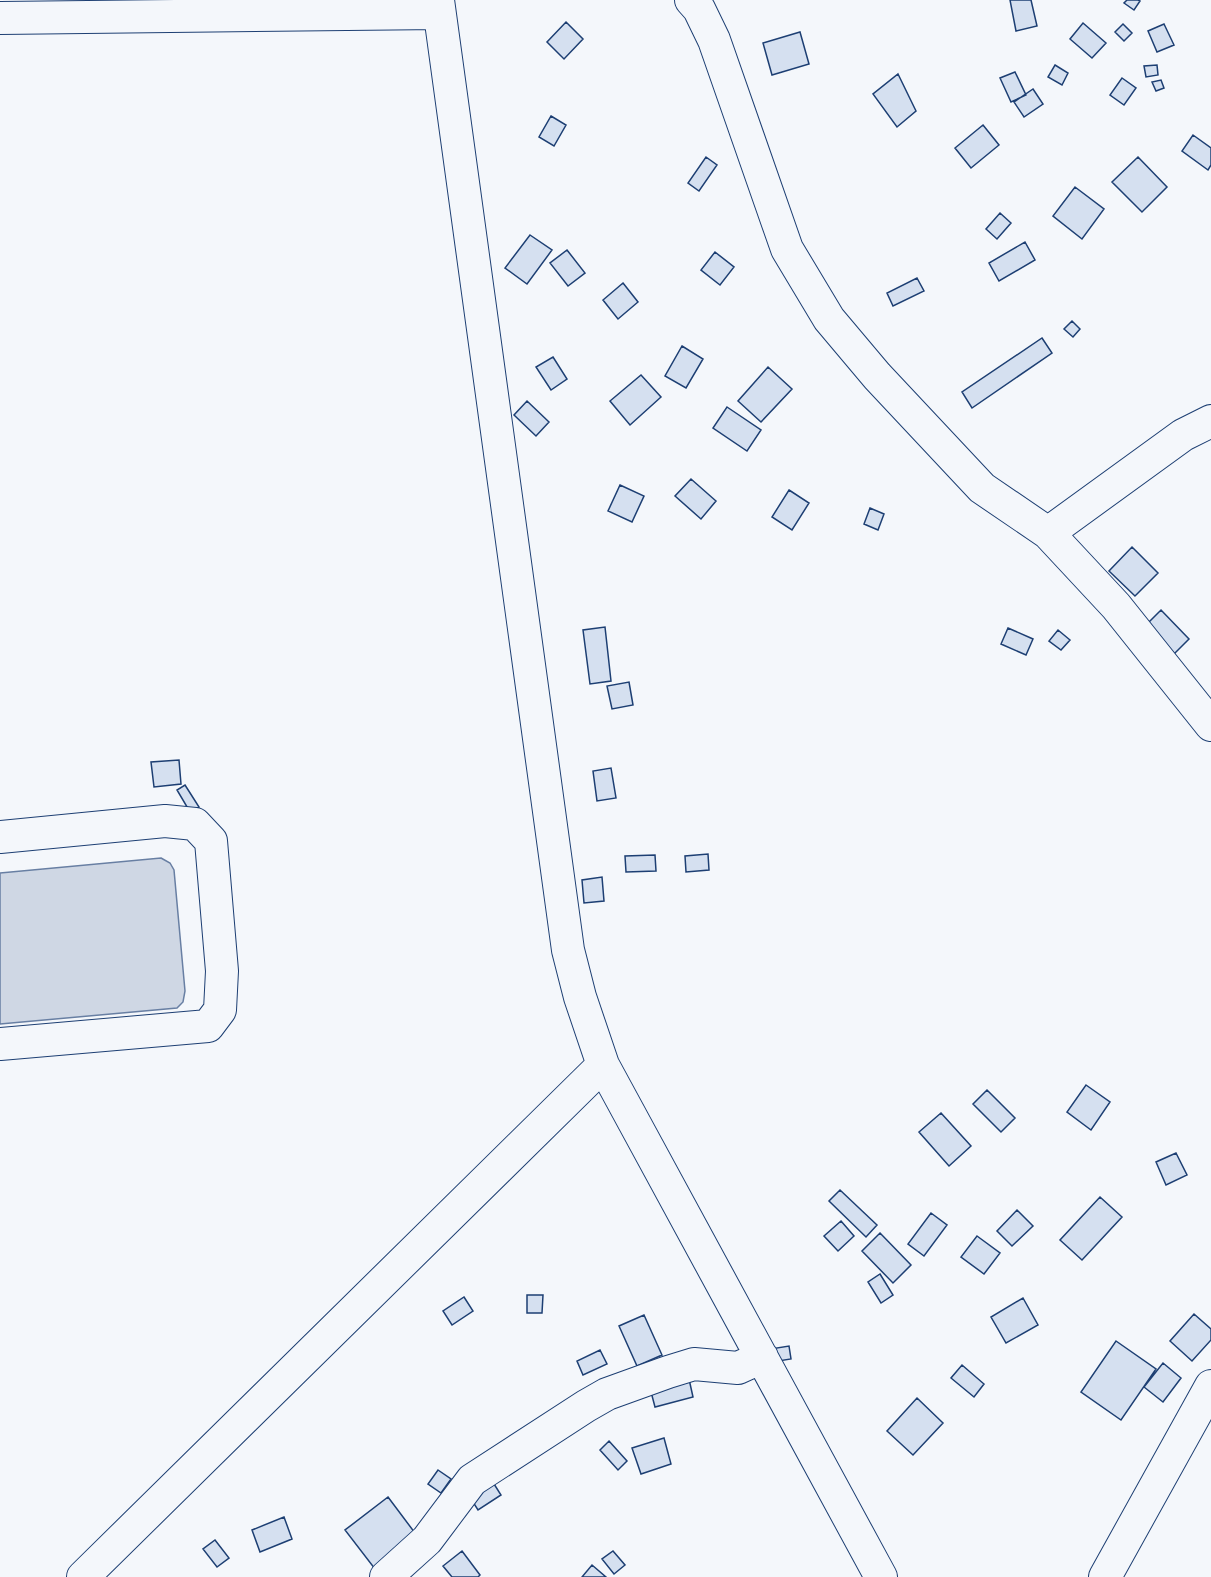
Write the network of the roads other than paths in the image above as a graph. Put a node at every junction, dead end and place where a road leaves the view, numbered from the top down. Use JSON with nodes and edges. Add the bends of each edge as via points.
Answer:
{"nodes":[{"id":1,"x":692,"y":0,"type":"edge"},
{"id":2,"x":439,"y":6,"type":"edge"},
{"id":3,"x":0,"y":18,"type":"edge"},
{"id":4,"x":1211,"y":421,"type":"edge"},
{"id":5,"x":1048,"y":533,"type":"junction"},
{"id":6,"x":1211,"y":725,"type":"edge"},
{"id":7,"x":0,"y":837,"type":"edge"},
{"id":8,"x":0,"y":1044,"type":"edge"},
{"id":9,"x":603,"y":1065,"type":"junction"},
{"id":10,"x":762,"y":1357,"type":"junction"},
{"id":11,"x":1211,"y":1386,"type":"edge"},
{"id":12,"x":83,"y":1577,"type":"edge"},
{"id":13,"x":386,"y":1577,"type":"edge"},
{"id":14,"x":881,"y":1577,"type":"edge"},
{"id":15,"x":1105,"y":1577,"type":"edge"}],
"edges":[{"from":1,"to":5,"type":"street","via":[[714,40],[787,249],[829,319],[982,488]]},
{"from":2,"to":3,"type":"street"},
{"from":2,"to":9,"type":"street","via":[[568,950]]},
{"from":4,"to":5,"type":"street","via":[[1184,435]]},
{"from":5,"to":6,"type":"street","via":[[1116,606]]},
{"from":7,"to":8,"type":"street","via":[[165,821],[195,824],[211,841],[222,971],[220,1010],[208,1026]]},
{"from":9,"to":10,"type":"street"},
{"from":9,"to":12,"type":"street"},
{"from":10,"to":13,"type":"street","via":[[738,1368],[694,1364],[607,1394],[586,1406],[472,1480],[426,1540]]},
{"from":10,"to":14,"type":"street"},
{"from":11,"to":15,"type":"street"}]}
